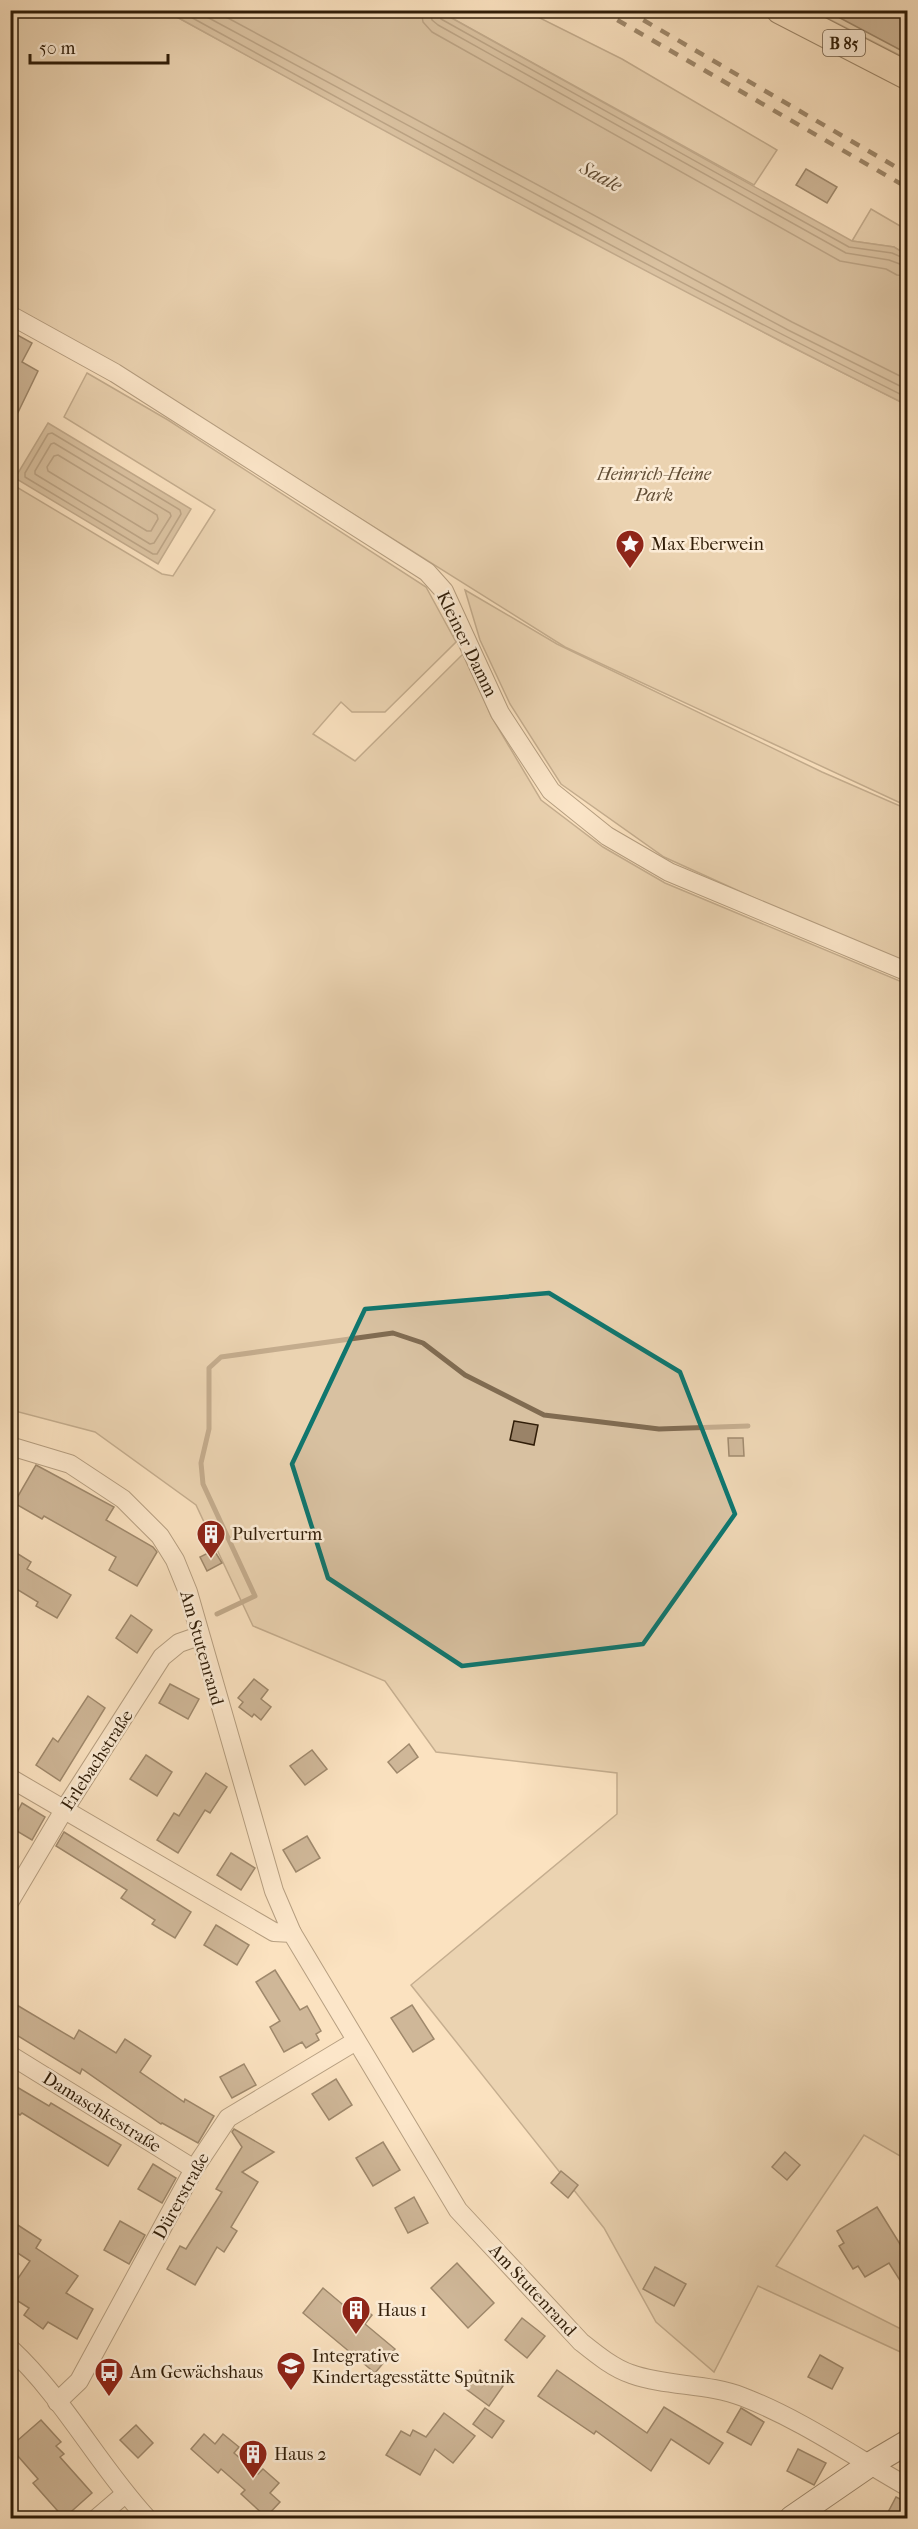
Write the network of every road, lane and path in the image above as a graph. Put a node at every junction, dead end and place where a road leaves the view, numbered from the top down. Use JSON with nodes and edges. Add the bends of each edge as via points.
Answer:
{"nodes":[{"id":1,"x":780,"y":10,"type":"edge"},
{"id":2,"x":908,"y":76,"type":"edge"},
{"id":3,"x":10,"y":315,"type":"edge"},
{"id":4,"x":908,"y":972,"type":"edge"},
{"id":5,"x":10,"y":1446,"type":"edge"},
{"id":6,"x":200,"y":1636,"type":"junction"},
{"id":7,"x":10,"y":1778,"type":"edge"},
{"id":8,"x":64,"y":1810,"type":"junction"},
{"id":9,"x":10,"y":1901,"type":"edge"},
{"id":10,"x":292,"y":1933,"type":"junction"},
{"id":11,"x":356,"y":2041,"type":"junction"},
{"id":12,"x":10,"y":2055,"type":"edge"},
{"id":13,"x":194,"y":2169,"type":"junction"},
{"id":14,"x":10,"y":2348,"type":"edge"},
{"id":15,"x":57,"y":2402,"type":"junction"},
{"id":16,"x":908,"y":2442,"type":"edge"},
{"id":17,"x":869,"y":2465,"type":"junction"},
{"id":18,"x":908,"y":2487,"type":"edge"},
{"id":19,"x":125,"y":2494,"type":"junction"},
{"id":20,"x":97,"y":2518,"type":"edge"},
{"id":21,"x":147,"y":2518,"type":"edge"},
{"id":22,"x":792,"y":2518,"type":"edge"}],
"edges":[{"from":1,"to":2,"type":"main road","number":"B 85"},
{"from":3,"to":4,"type":"street","name":"Kleiner Damm","via":[[115,372],[427,572],[444,591],[500,713],[551,791],[608,836],[669,872]]},
{"from":5,"to":6,"type":"street","name":"Am Stutenrand","via":[[70,1464],[123,1499],[160,1536],[188,1592]]},
{"from":6,"to":8,"type":"street","name":"Erlebachstraße","via":[[179,1643],[162,1657]]},
{"from":6,"to":10,"type":"street","name":"Am Stutenrand","via":[[274,1891]]},
{"from":7,"to":8,"type":"street"},
{"from":8,"to":9,"type":"street","name":"Erlebachstraße"},
{"from":8,"to":10,"type":"street","via":[[274,1932]]},
{"from":10,"to":11,"type":"street","name":"Am Stutenrand"},
{"from":11,"to":13,"type":"street","name":"Dürerstraße","via":[[228,2118]]},
{"from":11,"to":17,"type":"street","name":"Am Stutenrand","via":[[458,2210],[581,2342],[631,2374],[741,2396],[842,2446]]},
{"from":12,"to":13,"type":"street","name":"Damaschkestraße"},
{"from":13,"to":15,"type":"street","name":"Dürerstraße","via":[[79,2381]]},
{"from":14,"to":15,"type":"street"},
{"from":15,"to":19,"type":"street"},
{"from":16,"to":17,"type":"street"},
{"from":17,"to":18,"type":"street","name":"Am Stutenrand"},
{"from":17,"to":22,"type":"street"},
{"from":19,"to":20,"type":"street"},
{"from":19,"to":21,"type":"street"}]}
